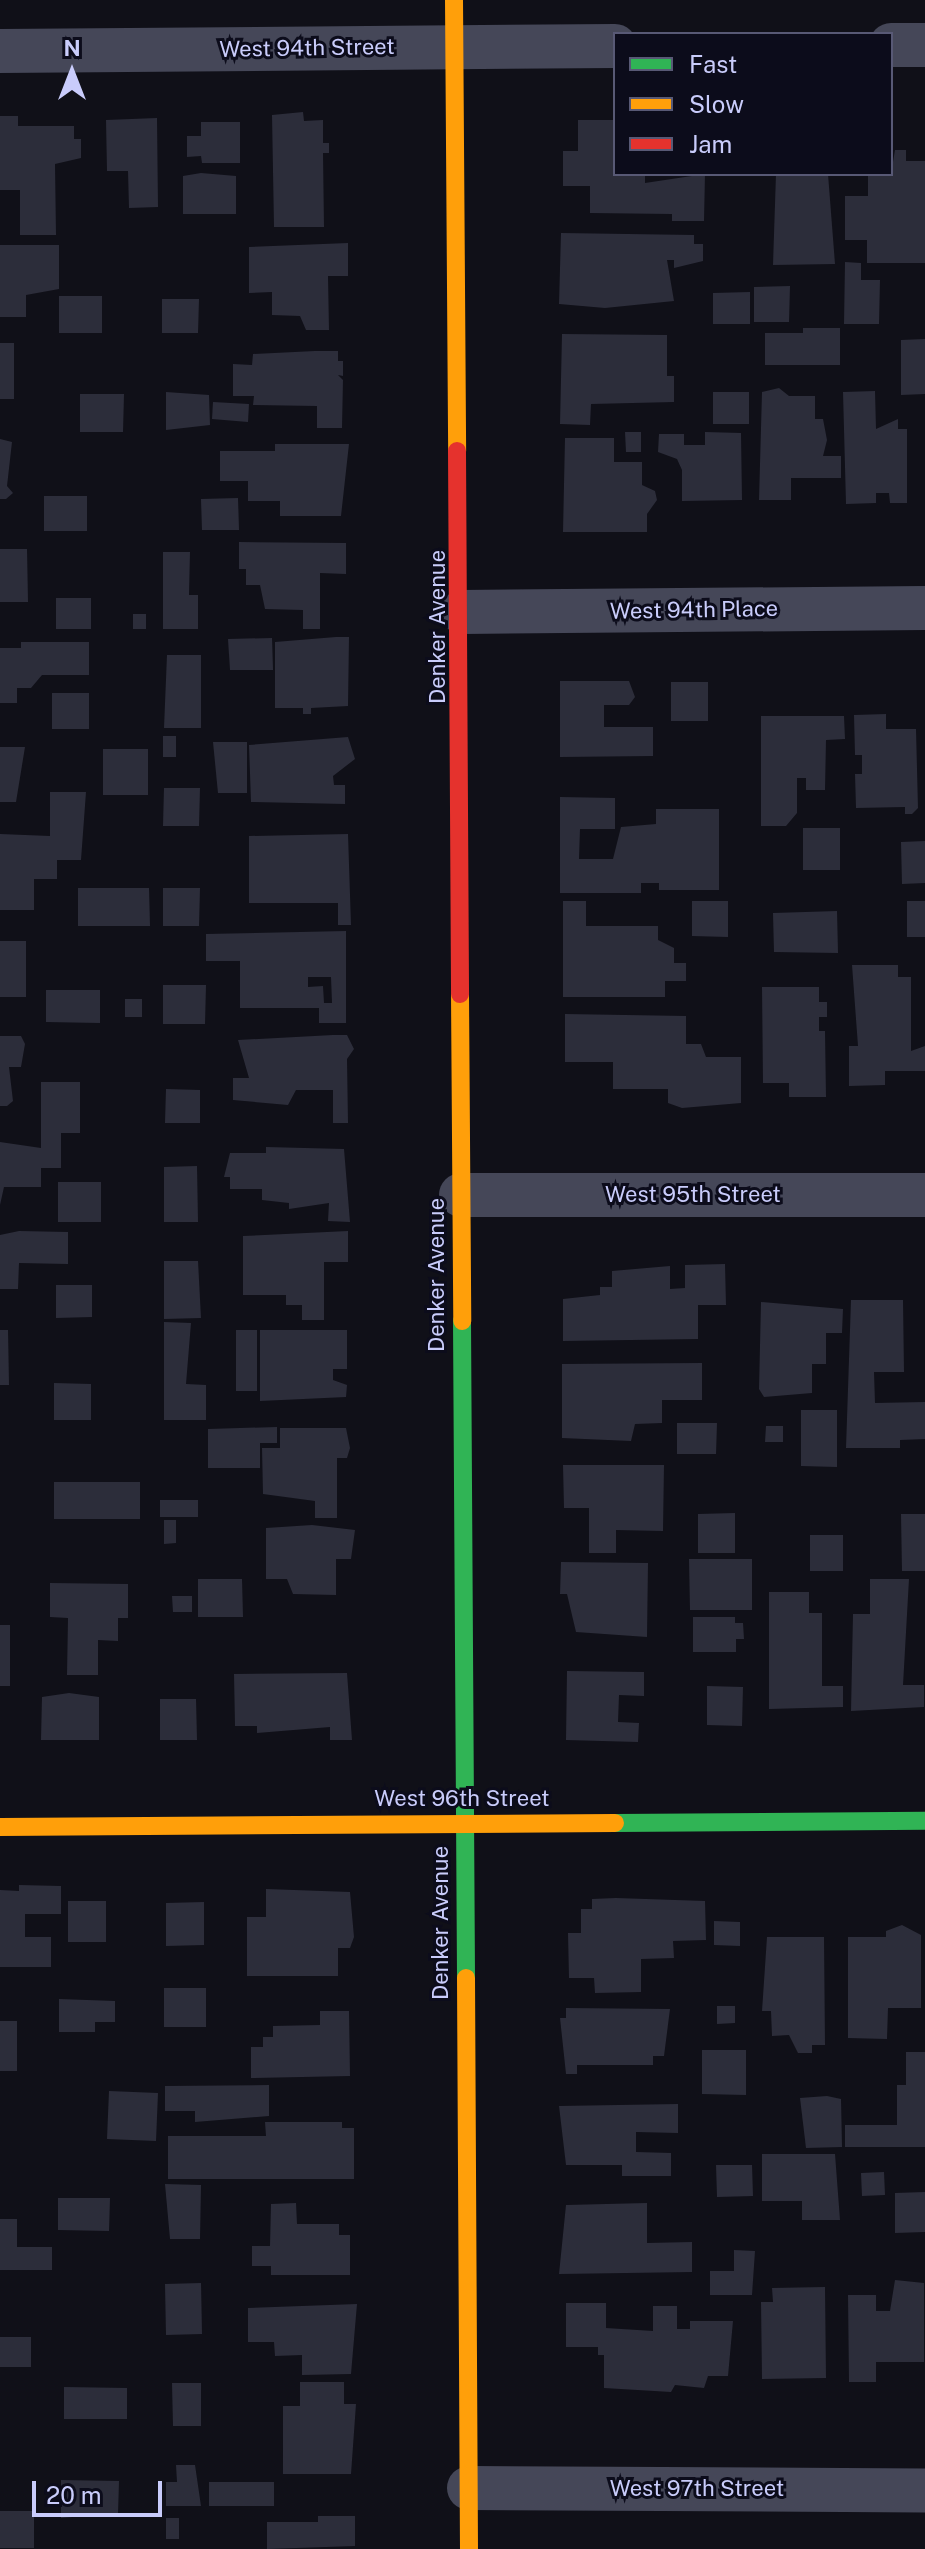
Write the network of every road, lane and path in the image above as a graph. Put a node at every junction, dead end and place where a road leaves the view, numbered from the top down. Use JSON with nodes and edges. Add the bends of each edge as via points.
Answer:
{"nodes":[{"id":1,"x":454,"y":0,"type":"edge"},
{"id":2,"x":893,"y":45,"type":"edge"},
{"id":3,"x":925,"y":45,"type":"edge"},
{"id":4,"x":454,"y":46,"type":"junction"},
{"id":5,"x":613,"y":46,"type":"edge"},
{"id":6,"x":0,"y":51,"type":"edge"},
{"id":7,"x":925,"y":608,"type":"edge"},
{"id":8,"x":462,"y":612,"type":"junction"},
{"id":9,"x":461,"y":1195,"type":"junction"},
{"id":10,"x":925,"y":1195,"type":"edge"},
{"id":11,"x":925,"y":1821,"type":"edge"},
{"id":12,"x":464,"y":1822,"type":"junction"},
{"id":13,"x":0,"y":1827,"type":"edge"},
{"id":14,"x":469,"y":2488,"type":"junction"},
{"id":15,"x":925,"y":2490,"type":"edge"},
{"id":16,"x":469,"y":2549,"type":"edge"}],
"edges":[{"from":1,"to":4,"type":"street","name":"Denker Avenue"},
{"from":2,"to":3,"type":"street"},
{"from":4,"to":5,"type":"street","name":"West 94th Street"},
{"from":4,"to":6,"type":"street","name":"West 94th Street"},
{"from":4,"to":8,"type":"street","name":"Denker Avenue"},
{"from":7,"to":8,"type":"street","name":"West 94th Place"},
{"from":8,"to":9,"type":"street","name":"Denker Avenue"},
{"from":9,"to":10,"type":"street","name":"West 95th Street"},
{"from":9,"to":12,"type":"street","name":"Denker Avenue"},
{"from":11,"to":12,"type":"street","name":"West 96th Street"},
{"from":12,"to":13,"type":"street","name":"West 96th Street"},
{"from":12,"to":14,"type":"street","name":"Denker Avenue"},
{"from":14,"to":15,"type":"street","name":"West 97th Street"},
{"from":14,"to":16,"type":"street","name":"Denker Avenue"}]}
